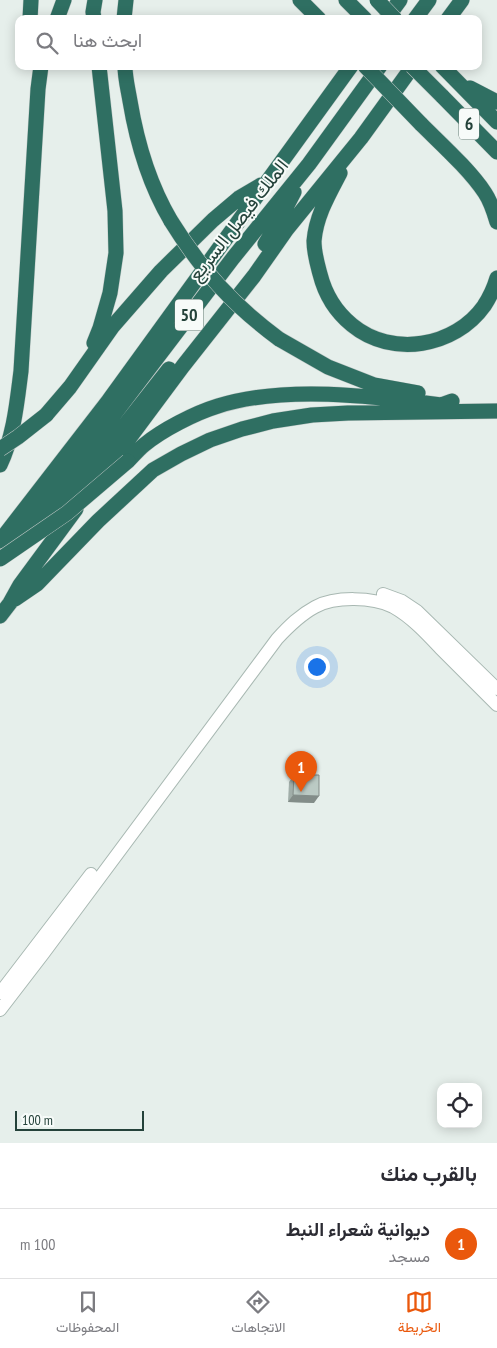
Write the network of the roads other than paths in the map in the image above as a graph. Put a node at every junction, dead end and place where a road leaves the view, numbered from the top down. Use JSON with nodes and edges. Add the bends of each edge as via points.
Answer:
{"nodes":[{"id":1,"x":31,"y":0,"type":"edge"},
{"id":2,"x":64,"y":0,"type":"edge"},
{"id":3,"x":95,"y":0,"type":"edge"},
{"id":4,"x":126,"y":0,"type":"edge"},
{"id":5,"x":300,"y":0,"type":"edge"},
{"id":6,"x":347,"y":0,"type":"edge"},
{"id":7,"x":376,"y":0,"type":"edge"},
{"id":8,"x":400,"y":0,"type":"edge"},
{"id":9,"x":429,"y":0,"type":"edge"},
{"id":10,"x":30,"y":15,"type":"edge"},
{"id":11,"x":58,"y":15,"type":"edge"},
{"id":12,"x":94,"y":15,"type":"edge"},
{"id":13,"x":124,"y":15,"type":"edge"},
{"id":14,"x":315,"y":15,"type":"edge"},
{"id":15,"x":361,"y":15,"type":"edge"},
{"id":16,"x":389,"y":15,"type":"edge"},
{"id":17,"x":391,"y":15,"type":"edge"},
{"id":18,"x":418,"y":15,"type":"edge"},
{"id":19,"x":31,"y":70,"type":"edge"},
{"id":20,"x":40,"y":70,"type":"edge"},
{"id":21,"x":99,"y":70,"type":"edge"},
{"id":22,"x":126,"y":70,"type":"edge"},
{"id":23,"x":349,"y":70,"type":"edge"},
{"id":24,"x":369,"y":70,"type":"edge"},
{"id":25,"x":377,"y":70,"type":"edge"},
{"id":26,"x":410,"y":70,"type":"edge"},
{"id":27,"x":417,"y":70,"type":"edge"},
{"id":28,"x":446,"y":70,"type":"edge"},
{"id":29,"x":455,"y":80,"type":"junction"},
{"id":30,"x":38,"y":89,"type":"junction"},
{"id":31,"x":497,"y":102,"type":"edge"},
{"id":32,"x":497,"y":122,"type":"edge"},
{"id":33,"x":361,"y":138,"type":"junction"},
{"id":34,"x":497,"y":152,"type":"edge"},
{"id":35,"x":309,"y":164,"type":"junction"},
{"id":36,"x":269,"y":180,"type":"junction"},
{"id":37,"x":497,"y":222,"type":"edge"},
{"id":38,"x":497,"y":278,"type":"edge"},
{"id":39,"x":85,"y":366,"type":"junction"},
{"id":40,"x":452,"y":401,"type":"junction"},
{"id":41,"x":497,"y":404,"type":"edge"},
{"id":42,"x":497,"y":411,"type":"edge"},
{"id":43,"x":0,"y":449,"type":"edge"},
{"id":44,"x":0,"y":465,"type":"edge"},
{"id":45,"x":40,"y":530,"type":"junction"},
{"id":46,"x":0,"y":541,"type":"edge"},
{"id":47,"x":0,"y":559,"type":"edge"},
{"id":48,"x":0,"y":565,"type":"edge"},
{"id":49,"x":10,"y":603,"type":"junction"},
{"id":50,"x":0,"y":616,"type":"edge"},
{"id":51,"x":497,"y":689,"type":"edge"},
{"id":52,"x":497,"y":705,"type":"edge"},
{"id":53,"x":0,"y":993,"type":"edge"},
{"id":54,"x":0,"y":1010,"type":"edge"}],
"edges":[{"from":1,"to":10,"type":"highway"},
{"from":2,"to":11,"type":"highway"},
{"from":3,"to":12,"type":"highway"},
{"from":4,"to":13,"type":"highway"},
{"from":5,"to":14,"type":"highway"},
{"from":6,"to":15,"type":"highway"},
{"from":7,"to":17,"type":"highway","bridge":true},
{"from":8,"to":16,"type":"highway"},
{"from":9,"to":18,"type":"highway"},
{"from":19,"to":30,"type":"highway"},
{"from":20,"to":30,"type":"highway"},
{"from":21,"to":39,"type":"highway","via":[[115,211],[116,253],[110,293]]},
{"from":22,"to":40,"type":"highway","bridge":true,"via":[[132,117],[144,164],[160,203],[218,286],[257,323],[328,367],[374,385]]},
{"from":23,"to":36,"type":"highway","name":"الملك فيصل السريع","number":"50"},
{"from":24,"to":37,"type":"highway","bridge":true,"via":[[485,192]]},
{"from":25,"to":35,"type":"highway","name":"الملك فيصل السريع","number":"50"},
{"from":26,"to":33,"type":"highway"},
{"from":27,"to":34,"type":"highway","number":"6","bridge":true},
{"from":28,"to":29,"type":"highway","number":"6"},
{"from":29,"to":31,"type":"highway"},
{"from":29,"to":32,"type":"highway","number":"6"},
{"from":30,"to":44,"type":"highway","via":[[20,380],[16,414]]},
{"from":33,"to":38,"type":"highway","via":[[326,200],[314,240],[316,264],[323,287],[341,315],[360,331],[385,342],[438,341],[457,331],[477,314]]},
{"from":33,"to":49,"type":"highway","via":[[300,211],[58,532]]},
{"from":35,"to":45,"type":"highway","via":[[257,255]]},
{"from":35,"to":48,"type":"highway","name":"الملك فيصل السريع","number":"50","via":[[233,258]]},
{"from":36,"to":39,"type":"highway","via":[[226,208],[187,245],[113,326]]},
{"from":36,"to":46,"type":"highway","name":"الملك فيصل السريع","number":"50","via":[[109,400]]},
{"from":39,"to":43,"type":"highway","bridge":true,"via":[[46,414]]},
{"from":40,"to":41,"type":"highway"},
{"from":40,"to":45,"type":"highway","bridge":true,"via":[[441,405],[301,394],[244,399],[218,406],[161,433],[67,513]]},
{"from":42,"to":49,"type":"highway","via":[[312,415],[265,423],[210,440],[153,470],[36,584]]},
{"from":45,"to":47,"type":"highway","bridge":true},
{"from":49,"to":50,"type":"highway"},
{"from":51,"to":53,"type":"street","via":[[417,611],[402,601],[384,594],[345,592],[318,597],[304,604],[259,650]]},
{"from":52,"to":54,"type":"street","via":[[414,622],[393,607],[357,599],[317,605],[305,612],[276,640]]}]}
